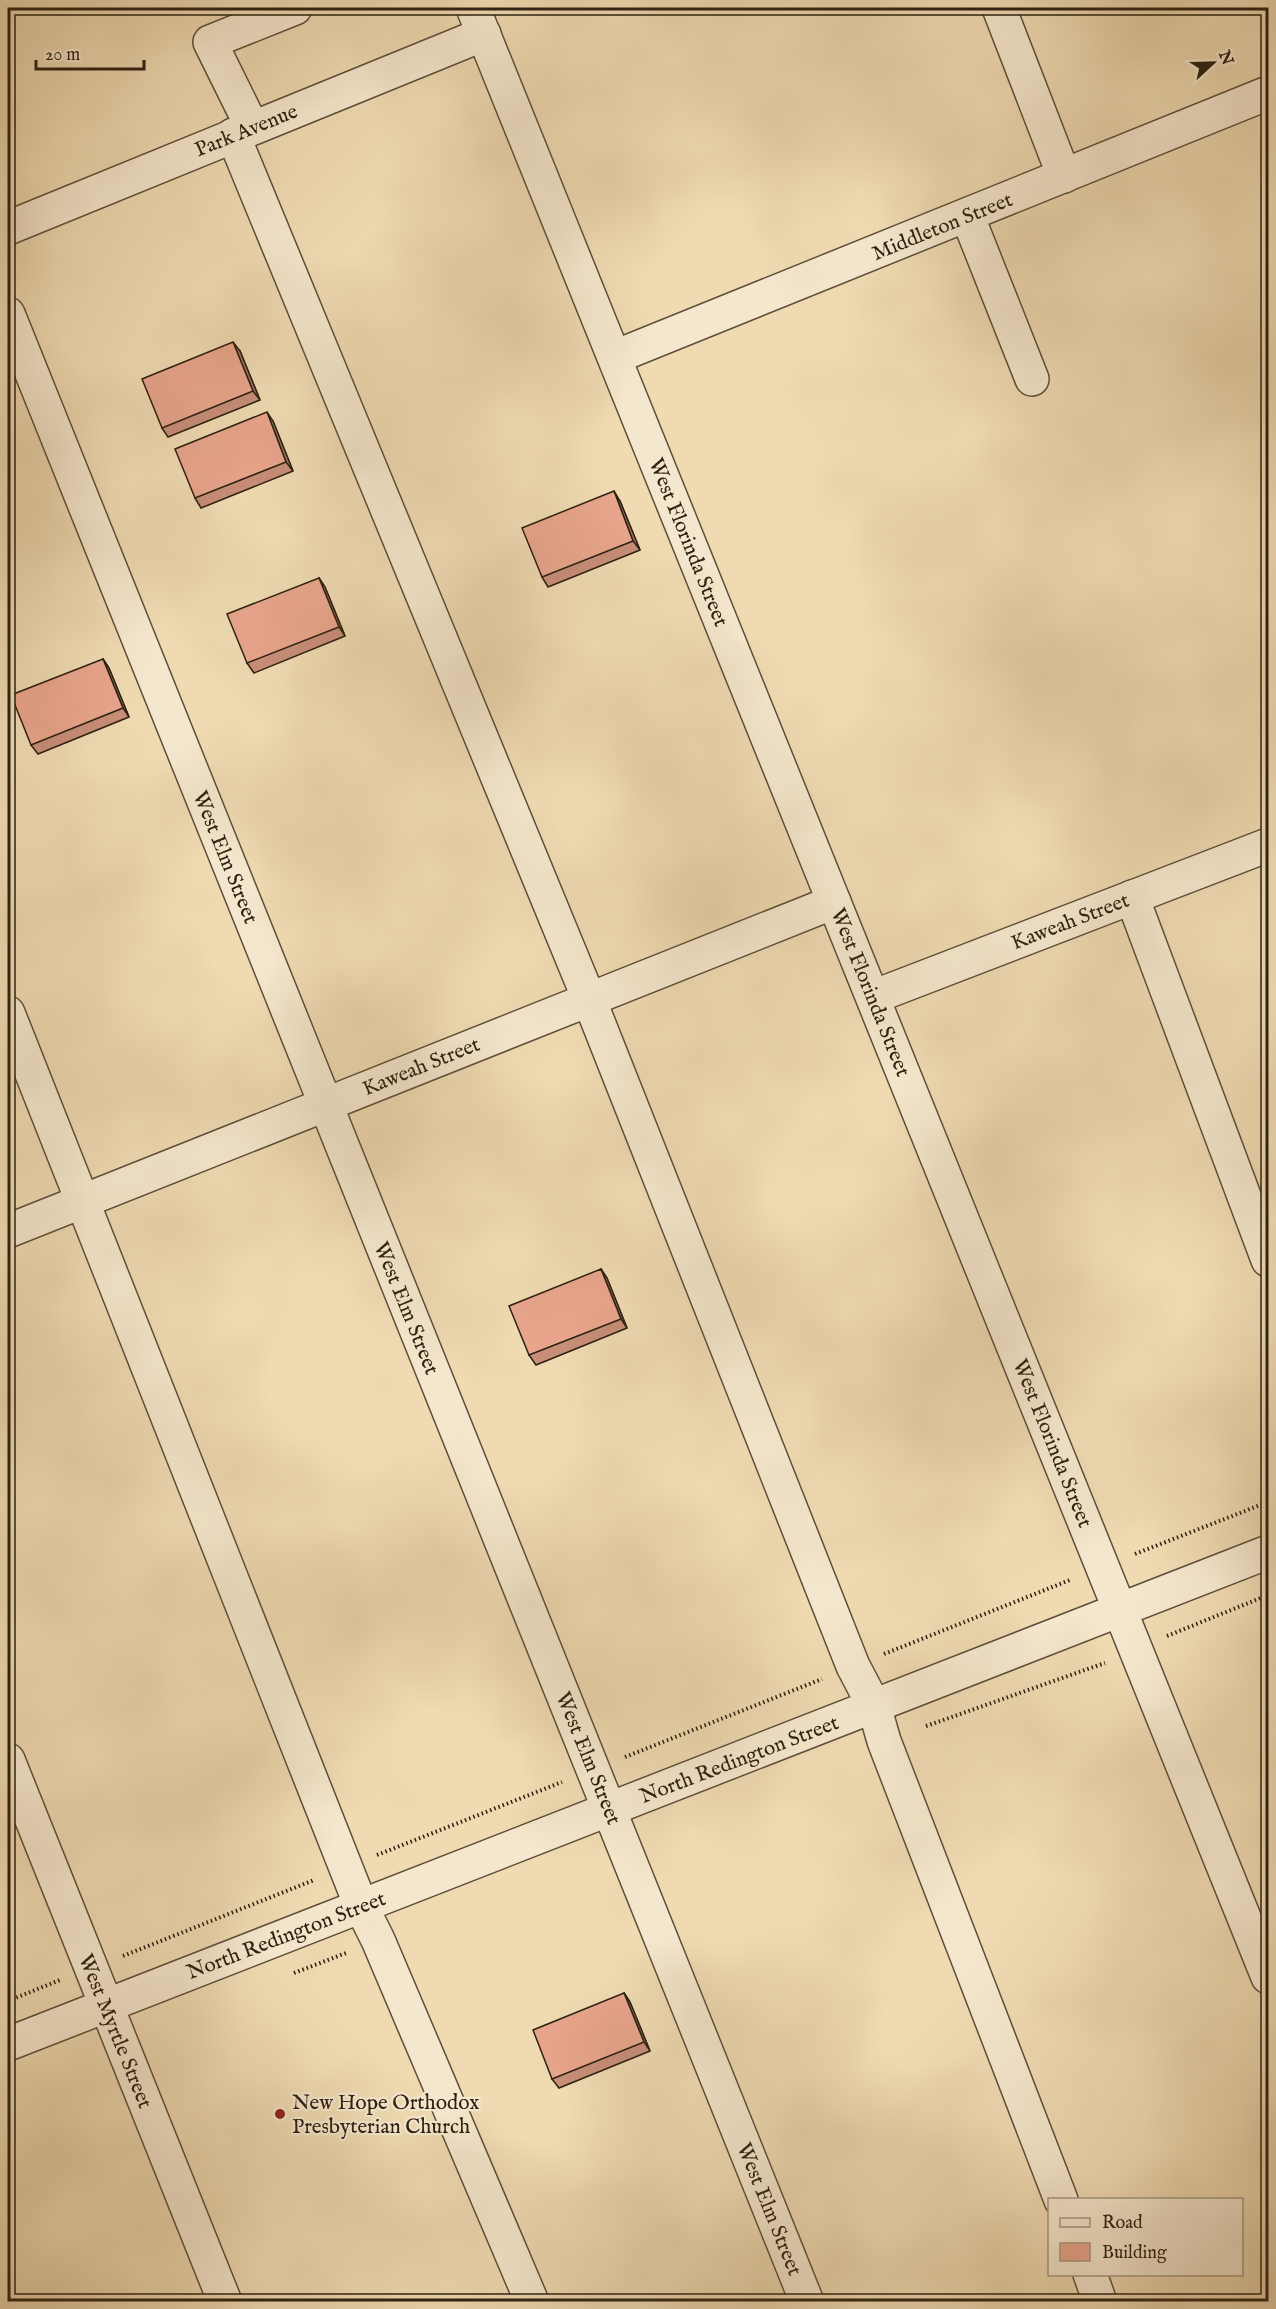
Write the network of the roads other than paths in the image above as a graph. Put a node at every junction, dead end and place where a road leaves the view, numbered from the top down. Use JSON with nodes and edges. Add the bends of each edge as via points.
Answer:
{"nodes":[{"id":1,"x":295,"y":8,"type":"edge"},
{"id":2,"x":999,"y":8,"type":"edge"},
{"id":3,"x":479,"y":21,"type":"edge"},
{"id":4,"x":1269,"y":93,"type":"edge"},
{"id":5,"x":243,"y":131,"type":"junction"},
{"id":6,"x":1064,"y":176,"type":"junction"},
{"id":7,"x":967,"y":216,"type":"junction"},
{"id":8,"x":8,"y":228,"type":"edge"},
{"id":9,"x":8,"y":314,"type":"edge"},
{"id":10,"x":615,"y":357,"type":"junction"},
{"id":11,"x":1032,"y":379,"type":"dead end"},
{"id":12,"x":1269,"y":845,"type":"edge"},
{"id":13,"x":1132,"y":897,"type":"junction"},
{"id":14,"x":834,"y":902,"type":"junction"},
{"id":15,"x":873,"y":997,"type":"junction"},
{"id":16,"x":589,"y":999,"type":"junction"},
{"id":17,"x":8,"y":1013,"type":"edge"},
{"id":18,"x":326,"y":1104,"type":"junction"},
{"id":19,"x":83,"y":1200,"type":"junction"},
{"id":20,"x":8,"y":1231,"type":"edge"},
{"id":21,"x":1269,"y":1260,"type":"edge"},
{"id":22,"x":1269,"y":1552,"type":"edge"},
{"id":23,"x":1120,"y":1609,"type":"junction"},
{"id":24,"x":874,"y":1706,"type":"junction"},
{"id":25,"x":8,"y":1760,"type":"edge"},
{"id":26,"x":609,"y":1809,"type":"junction"},
{"id":27,"x":361,"y":1906,"type":"junction"},
{"id":28,"x":1269,"y":1977,"type":"edge"},
{"id":29,"x":106,"y":2006,"type":"junction"},
{"id":30,"x":8,"y":2044,"type":"edge"},
{"id":31,"x":1061,"y":2198,"type":"edge"},
{"id":32,"x":1091,"y":2276,"type":"edge"},
{"id":33,"x":225,"y":2301,"type":"edge"},
{"id":34,"x":532,"y":2301,"type":"edge"},
{"id":35,"x":807,"y":2301,"type":"edge"},
{"id":36,"x":1100,"y":2301,"type":"edge"}],
"edges":[{"from":1,"to":5,"type":"street","via":[[210,42]]},
{"from":2,"to":6,"type":"street"},
{"from":3,"to":5,"type":"street","name":"Park Avenue","via":[[353,88]]},
{"from":3,"to":10,"type":"street","name":"West Florinda Street"},
{"from":4,"to":6,"type":"street","name":"Middleton Street"},
{"from":5,"to":8,"type":"street","name":"Park Avenue"},
{"from":5,"to":16,"type":"street"},
{"from":6,"to":7,"type":"street","name":"Middleton Street"},
{"from":7,"to":10,"type":"street","name":"Middleton Street"},
{"from":7,"to":11,"type":"street"},
{"from":9,"to":18,"type":"street","name":"West Elm Street"},
{"from":10,"to":14,"type":"street","name":"West Florinda Street"},
{"from":12,"to":13,"type":"street","name":"Kaweah Street"},
{"from":13,"to":15,"type":"street","name":"Kaweah Street"},
{"from":13,"to":21,"type":"street"},
{"from":14,"to":15,"type":"street","name":"West Florinda Street"},
{"from":14,"to":16,"type":"street","name":"Kaweah Street"},
{"from":15,"to":23,"type":"street","name":"West Florinda Street"},
{"from":16,"to":18,"type":"street","name":"Kaweah Street"},
{"from":16,"to":24,"type":"street","via":[[853,1666]]},
{"from":17,"to":19,"type":"street"},
{"from":18,"to":19,"type":"street","name":"Kaweah Street"},
{"from":18,"to":26,"type":"street","name":"West Elm Street"},
{"from":19,"to":20,"type":"street","name":"Kaweah Street"},
{"from":19,"to":27,"type":"street"},
{"from":22,"to":23,"type":"street","name":"North Redington Street"},
{"from":23,"to":24,"type":"street","name":"North Redington Street"},
{"from":23,"to":28,"type":"street","name":"West Florinda Street"},
{"from":24,"to":26,"type":"street","name":"North Redington Street"},
{"from":24,"to":31,"type":"street","via":[[884,1741]]},
{"from":25,"to":29,"type":"street","name":"West Myrtle Street"},
{"from":26,"to":27,"type":"street","name":"North Redington Street"},
{"from":26,"to":35,"type":"street","name":"West Elm Street"},
{"from":27,"to":29,"type":"street","name":"North Redington Street"},
{"from":27,"to":34,"type":"street"},
{"from":29,"to":30,"type":"street","name":"North Redington Street"},
{"from":29,"to":33,"type":"street","name":"West Myrtle Street"},
{"from":32,"to":36,"type":"street"}]}
